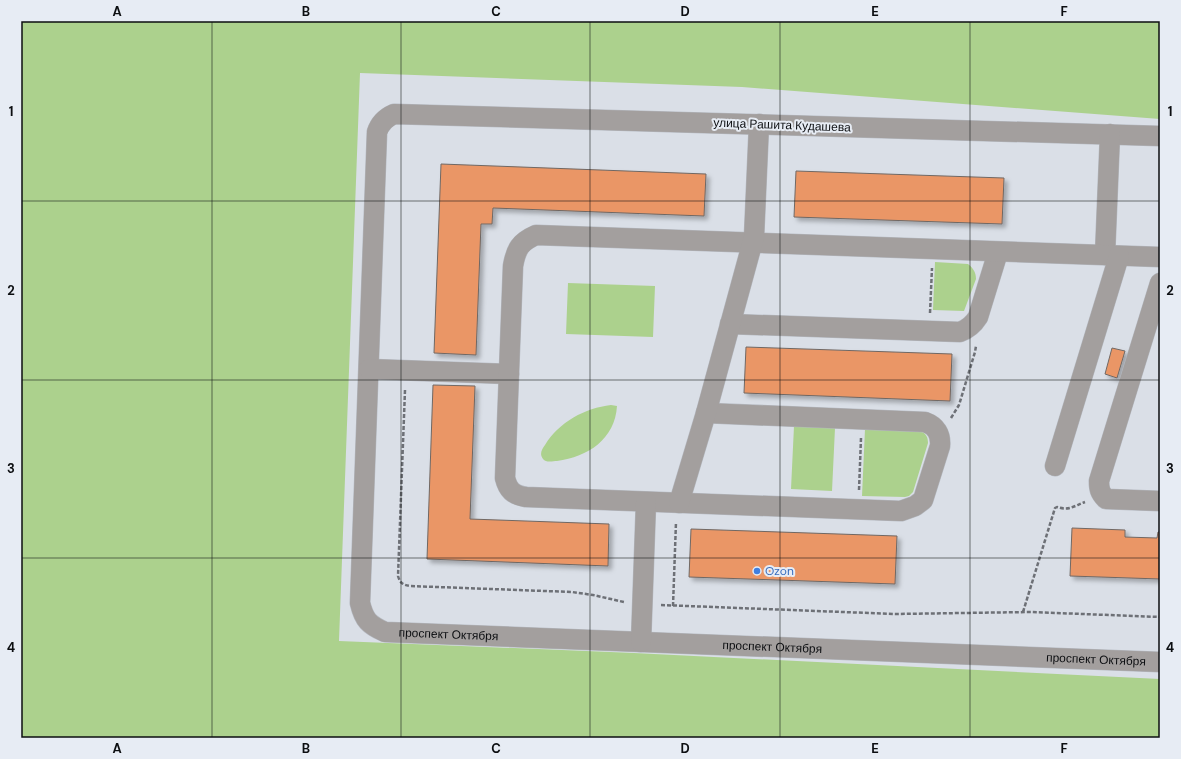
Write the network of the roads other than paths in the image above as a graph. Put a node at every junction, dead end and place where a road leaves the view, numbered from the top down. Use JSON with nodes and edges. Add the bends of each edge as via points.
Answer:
{"nodes":[{"id":1,"x":759,"y":124,"type":"junction"},
{"id":2,"x":1110,"y":134,"type":"junction"},
{"id":3,"x":1160,"y":136,"type":"edge"},
{"id":4,"x":753,"y":242,"type":"junction"},
{"id":5,"x":998,"y":252,"type":"junction"},
{"id":6,"x":1112,"y":256,"type":"junction"},
{"id":7,"x":1160,"y":257,"type":"edge"},
{"id":8,"x":1160,"y":283,"type":"edge"},
{"id":9,"x":730,"y":324,"type":"junction"},
{"id":10,"x":369,"y":369,"type":"junction"},
{"id":11,"x":509,"y":374,"type":"junction"},
{"id":12,"x":706,"y":413,"type":"junction"},
{"id":13,"x":1055,"y":466,"type":"dead end"},
{"id":14,"x":1160,"y":501,"type":"edge"},
{"id":15,"x":646,"y":502,"type":"junction"},
{"id":16,"x":678,"y":503,"type":"junction"},
{"id":17,"x":385,"y":632,"type":"joint"},
{"id":18,"x":641,"y":642,"type":"junction"},
{"id":19,"x":1160,"y":662,"type":"edge"}],
"edges":[{"from":1,"to":2,"type":"street","name":"улица Рашита Кудашева"},
{"from":1,"to":4,"type":"street"},
{"from":1,"to":10,"type":"street","name":"улица Рашита Кудашева","via":[[394,114],[387,117],[377,132]]},
{"from":2,"to":3,"type":"street","name":"улица Рашита Кудашева"},
{"from":2,"to":6,"type":"street"},
{"from":4,"to":5,"type":"street"},
{"from":4,"to":9,"type":"street"},
{"from":4,"to":11,"type":"street","via":[[536,235],[526,239],[515,254],[513,266]]},
{"from":5,"to":6,"type":"street"},
{"from":5,"to":9,"type":"street","via":[[978,317],[971,326],[960,332]]},
{"from":6,"to":7,"type":"street"},
{"from":6,"to":13,"type":"street"},
{"from":8,"to":14,"type":"street","via":[[1099,481],[1102,495],[1106,499]]},
{"from":9,"to":12,"type":"street"},
{"from":10,"to":11,"type":"street"},
{"from":10,"to":17,"type":"street","name":"улица Рашита Кудашева","via":[[360,603],[367,622]]},
{"from":11,"to":15,"type":"street","via":[[505,478],[510,490],[518,496],[526,497]]},
{"from":12,"to":16,"type":"street"},
{"from":12,"to":16,"type":"street","via":[[925,422],[937,430],[941,441],[923,500],[901,511]]},
{"from":15,"to":16,"type":"street"},
{"from":15,"to":18,"type":"street"},
{"from":17,"to":18,"type":"street","name":"проспект Октября"},
{"from":18,"to":19,"type":"street","name":"проспект Октября"}]}
